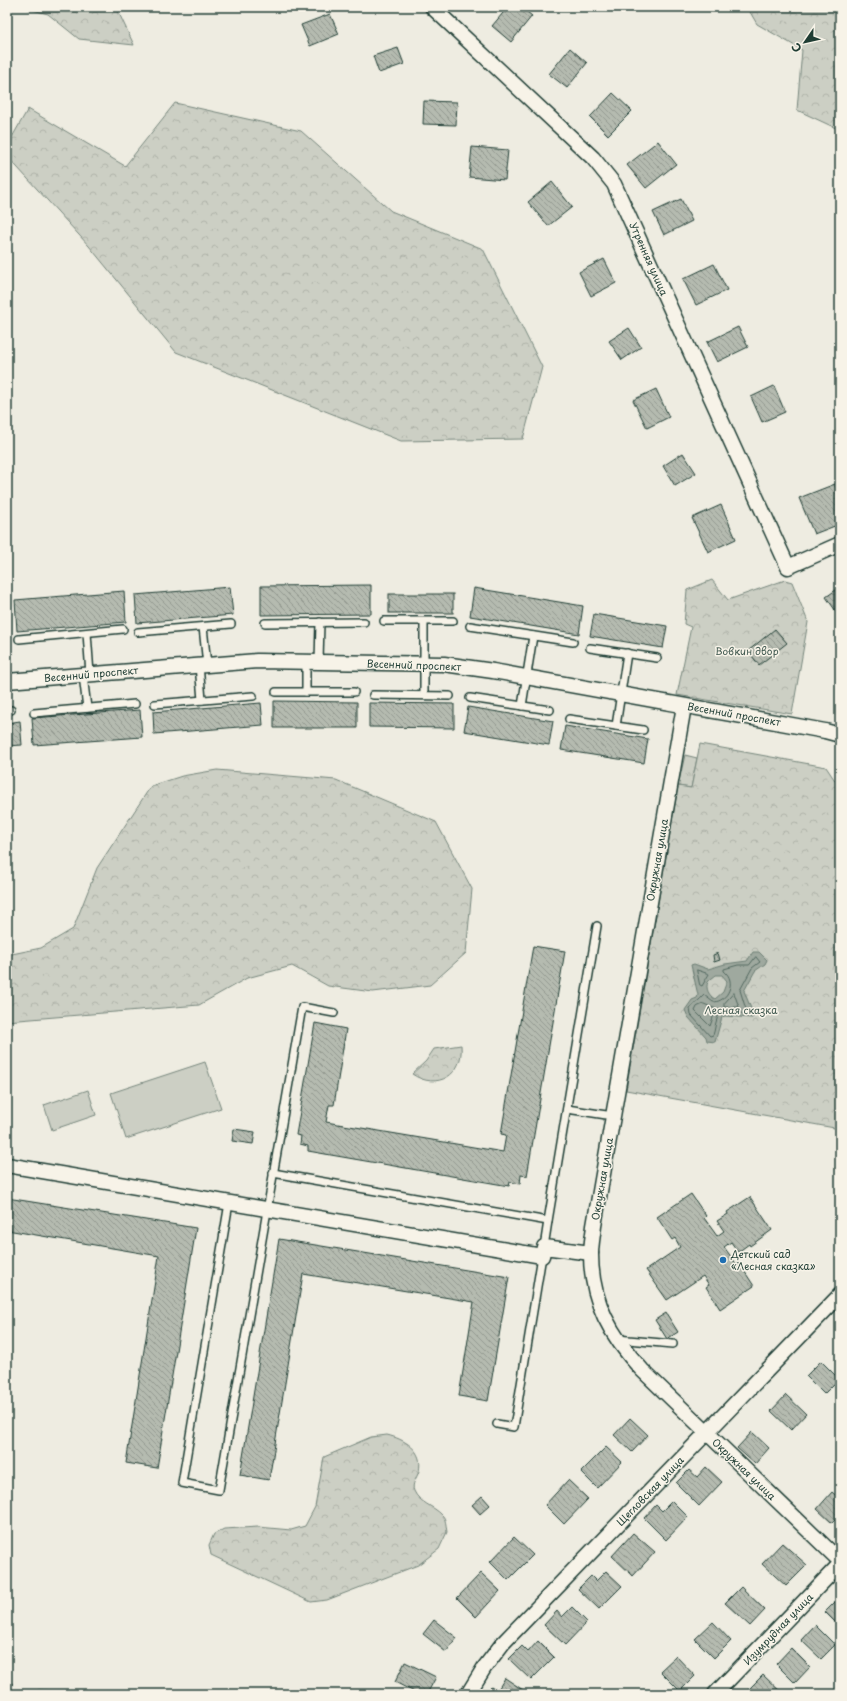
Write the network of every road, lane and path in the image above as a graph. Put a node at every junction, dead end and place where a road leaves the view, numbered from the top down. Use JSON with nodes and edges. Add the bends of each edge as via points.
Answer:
{"nodes":[{"id":1,"x":432,"y":7,"type":"edge"},
{"id":2,"x":840,"y":544,"type":"edge"},
{"id":3,"x":384,"y":621,"type":"dead end"},
{"id":4,"x":453,"y":621,"type":"dead end"},
{"id":5,"x":265,"y":622,"type":"dead end"},
{"id":6,"x":320,"y":622,"type":"junction"},
{"id":7,"x":364,"y":622,"type":"dead end"},
{"id":8,"x":424,"y":622,"type":"junction"},
{"id":9,"x":231,"y":624,"type":"dead end"},
{"id":10,"x":470,"y":626,"type":"dead end"},
{"id":11,"x":203,"y":627,"type":"junction"},
{"id":12,"x":122,"y":629,"type":"dead end"},
{"id":13,"x":138,"y":632,"type":"dead end"},
{"id":14,"x":87,"y":633,"type":"junction"},
{"id":15,"x":533,"y":636,"type":"junction"},
{"id":16,"x":19,"y":639,"type":"dead end"},
{"id":17,"x":573,"y":642,"type":"dead end"},
{"id":18,"x":590,"y":648,"type":"dead end"},
{"id":19,"x":627,"y":653,"type":"junction"},
{"id":20,"x":658,"y":658,"type":"dead end"},
{"id":21,"x":312,"y":662,"type":"junction"},
{"id":22,"x":424,"y":664,"type":"junction"},
{"id":23,"x":203,"y":665,"type":"junction"},
{"id":24,"x":87,"y":674,"type":"junction"},
{"id":25,"x":527,"y":677,"type":"junction"},
{"id":26,"x":7,"y":681,"type":"edge"},
{"id":27,"x":276,"y":692,"type":"dead end"},
{"id":28,"x":306,"y":692,"type":"junction"},
{"id":29,"x":354,"y":692,"type":"dead end"},
{"id":30,"x":621,"y":694,"type":"junction"},
{"id":31,"x":424,"y":695,"type":"junction"},
{"id":32,"x":254,"y":696,"type":"dead end"},
{"id":33,"x":373,"y":696,"type":"dead end"},
{"id":34,"x":450,"y":696,"type":"dead end"},
{"id":35,"x":470,"y":698,"type":"dead end"},
{"id":36,"x":202,"y":700,"type":"junction"},
{"id":37,"x":135,"y":704,"type":"dead end"},
{"id":38,"x":155,"y":704,"type":"dead end"},
{"id":39,"x":522,"y":706,"type":"junction"},
{"id":40,"x":684,"y":706,"type":"junction"},
{"id":41,"x":87,"y":708,"type":"junction"},
{"id":42,"x":550,"y":710,"type":"dead end"},
{"id":43,"x":34,"y":713,"type":"dead end"},
{"id":44,"x":569,"y":718,"type":"dead end"},
{"id":45,"x":616,"y":726,"type":"junction"},
{"id":46,"x":643,"y":730,"type":"dead end"},
{"id":47,"x":840,"y":736,"type":"edge"},
{"id":48,"x":597,"y":926,"type":"dead end"},
{"id":49,"x":334,"y":1013,"type":"dead end"},
{"id":50,"x":567,"y":1109,"type":"junction"},
{"id":51,"x":613,"y":1116,"type":"junction"},
{"id":52,"x":7,"y":1165,"type":"edge"},
{"id":53,"x":273,"y":1173,"type":"junction"},
{"id":54,"x":229,"y":1203,"type":"junction"},
{"id":55,"x":267,"y":1210,"type":"junction"},
{"id":56,"x":548,"y":1220,"type":"junction"},
{"id":57,"x":543,"y":1252,"type":"junction"},
{"id":58,"x":591,"y":1253,"type":"junction"},
{"id":59,"x":840,"y":1295,"type":"edge"},
{"id":60,"x":617,"y":1339,"type":"junction"},
{"id":61,"x":673,"y":1344,"type":"dead end"},
{"id":62,"x":497,"y":1424,"type":"dead end"},
{"id":63,"x":707,"y":1432,"type":"junction"},
{"id":64,"x":840,"y":1563,"type":"edge"},
{"id":65,"x":468,"y":1694,"type":"edge"},
{"id":66,"x":715,"y":1694,"type":"edge"}],
"edges":[{"from":1,"to":2,"type":"street","name":"Утренняя улица","via":[[593,158],[614,184],[788,567]]},
{"from":3,"to":8,"type":"lane"},
{"from":4,"to":8,"type":"lane"},
{"from":5,"to":6,"type":"lane"},
{"from":6,"to":7,"type":"lane"},
{"from":6,"to":21,"type":"lane"},
{"from":8,"to":22,"type":"lane"},
{"from":9,"to":11,"type":"lane"},
{"from":10,"to":15,"type":"lane"},
{"from":11,"to":13,"type":"lane"},
{"from":11,"to":23,"type":"lane"},
{"from":12,"to":14,"type":"lane"},
{"from":14,"to":16,"type":"lane"},
{"from":14,"to":24,"type":"lane"},
{"from":15,"to":17,"type":"lane"},
{"from":15,"to":25,"type":"lane"},
{"from":18,"to":19,"type":"lane"},
{"from":19,"to":20,"type":"lane"},
{"from":19,"to":30,"type":"lane"},
{"from":21,"to":22,"type":"street","name":"Весенний проспект"},
{"from":21,"to":23,"type":"street","name":"Весенний проспект","via":[[256,661]]},
{"from":21,"to":28,"type":"lane"},
{"from":22,"to":25,"type":"street","name":"Весенний проспект","via":[[458,665]]},
{"from":22,"to":31,"type":"lane"},
{"from":23,"to":24,"type":"street","name":"Весенний проспект"},
{"from":23,"to":36,"type":"lane"},
{"from":24,"to":26,"type":"street","name":"Весенний проспект"},
{"from":24,"to":41,"type":"lane"},
{"from":25,"to":30,"type":"street","name":"Весенний проспект"},
{"from":25,"to":39,"type":"lane"},
{"from":27,"to":28,"type":"lane"},
{"from":28,"to":29,"type":"lane"},
{"from":30,"to":40,"type":"street","name":"Весенний проспект"},
{"from":30,"to":45,"type":"lane"},
{"from":31,"to":33,"type":"lane"},
{"from":31,"to":34,"type":"lane"},
{"from":32,"to":36,"type":"lane"},
{"from":35,"to":39,"type":"lane"},
{"from":36,"to":38,"type":"lane"},
{"from":37,"to":41,"type":"lane"},
{"from":39,"to":42,"type":"lane"},
{"from":40,"to":47,"type":"street","name":"Весенний проспект","via":[[826,731]]},
{"from":40,"to":51,"type":"street","name":"Окружная улица"},
{"from":41,"to":43,"type":"lane"},
{"from":44,"to":45,"type":"lane"},
{"from":45,"to":46,"type":"lane"},
{"from":48,"to":50,"type":"lane"},
{"from":49,"to":53,"type":"lane","via":[[302,1007]]},
{"from":50,"to":51,"type":"lane"},
{"from":50,"to":56,"type":"lane"},
{"from":51,"to":58,"type":"street","name":"Окружная улица"},
{"from":52,"to":54,"type":"street"},
{"from":53,"to":55,"type":"lane"},
{"from":53,"to":56,"type":"lane"},
{"from":54,"to":55,"type":"street"},
{"from":54,"to":55,"type":"lane","via":[[182,1484],[219,1490]]},
{"from":55,"to":57,"type":"street"},
{"from":56,"to":57,"type":"lane"},
{"from":57,"to":58,"type":"street"},
{"from":57,"to":62,"type":"lane","via":[[514,1427]]},
{"from":58,"to":60,"type":"street","name":"Окружная улица","via":[[595,1290],[601,1310]]},
{"from":59,"to":63,"type":"street","name":"Щегловская улица"},
{"from":60,"to":61,"type":"lane"},
{"from":60,"to":63,"type":"street","name":"Окружная улица","via":[[642,1370]]},
{"from":63,"to":64,"type":"street","name":"Окружная улица"},
{"from":63,"to":65,"type":"street","name":"Щегловская улица","via":[[503,1643]]},
{"from":64,"to":66,"type":"street","name":"Изумрудная улица"}]}
